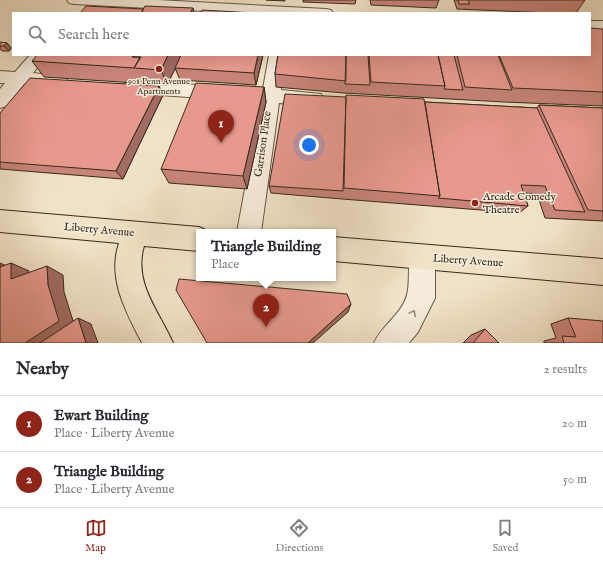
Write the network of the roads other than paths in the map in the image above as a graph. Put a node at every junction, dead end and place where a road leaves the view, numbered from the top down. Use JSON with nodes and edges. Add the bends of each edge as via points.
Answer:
{"nodes":[{"id":1,"x":81,"y":0,"type":"edge"},
{"id":2,"x":284,"y":8,"type":"edge"},
{"id":3,"x":75,"y":12,"type":"edge"},
{"id":4,"x":318,"y":12,"type":"edge"},
{"id":5,"x":591,"y":26,"type":"edge"},
{"id":6,"x":603,"y":26,"type":"edge"},
{"id":7,"x":38,"y":56,"type":"edge"},
{"id":8,"x":277,"y":56,"type":"edge"},
{"id":9,"x":0,"y":77,"type":"edge"},
{"id":10,"x":19,"y":78,"type":"junction"},
{"id":11,"x":78,"y":83,"type":"edge"},
{"id":12,"x":117,"y":86,"type":"edge"},
{"id":13,"x":270,"y":97,"type":"junction"},
{"id":14,"x":333,"y":100,"type":"edge"},
{"id":15,"x":0,"y":101,"type":"edge"},
{"id":16,"x":0,"y":221,"type":"edge"},
{"id":17,"x":250,"y":229,"type":"edge"},
{"id":18,"x":135,"y":233,"type":"junction"},
{"id":19,"x":196,"y":239,"type":"edge"},
{"id":20,"x":336,"y":249,"type":"edge"},
{"id":21,"x":422,"y":258,"type":"junction"},
{"id":22,"x":603,"y":272,"type":"edge"},
{"id":23,"x":158,"y":343,"type":"edge"},
{"id":24,"x":389,"y":343,"type":"edge"}],
"edges":[{"from":1,"to":2,"type":"street"},
{"from":1,"to":3,"type":"street"},
{"from":2,"to":4,"type":"street"},
{"from":5,"to":6,"type":"street"},
{"from":7,"to":10,"type":"street"},
{"from":8,"to":13,"type":"street","name":"Garrison Place"},
{"from":9,"to":10,"type":"street"},
{"from":10,"to":11,"type":"street"},
{"from":10,"to":15,"type":"street"},
{"from":12,"to":13,"type":"street"},
{"from":13,"to":14,"type":"street"},
{"from":13,"to":17,"type":"street","name":"Garrison Place"},
{"from":16,"to":18,"type":"main road","name":"Liberty Avenue"},
{"from":18,"to":19,"type":"main road","name":"Liberty Avenue"},
{"from":18,"to":23,"type":"main road","via":[[127,264],[129,277],[139,307]]},
{"from":20,"to":21,"type":"main road","name":"Liberty Avenue"},
{"from":21,"to":22,"type":"main road","name":"Liberty Avenue"},
{"from":24,"to":21,"type":"street","one_way":true,"via":[[408,322],[421,298]]}]}
